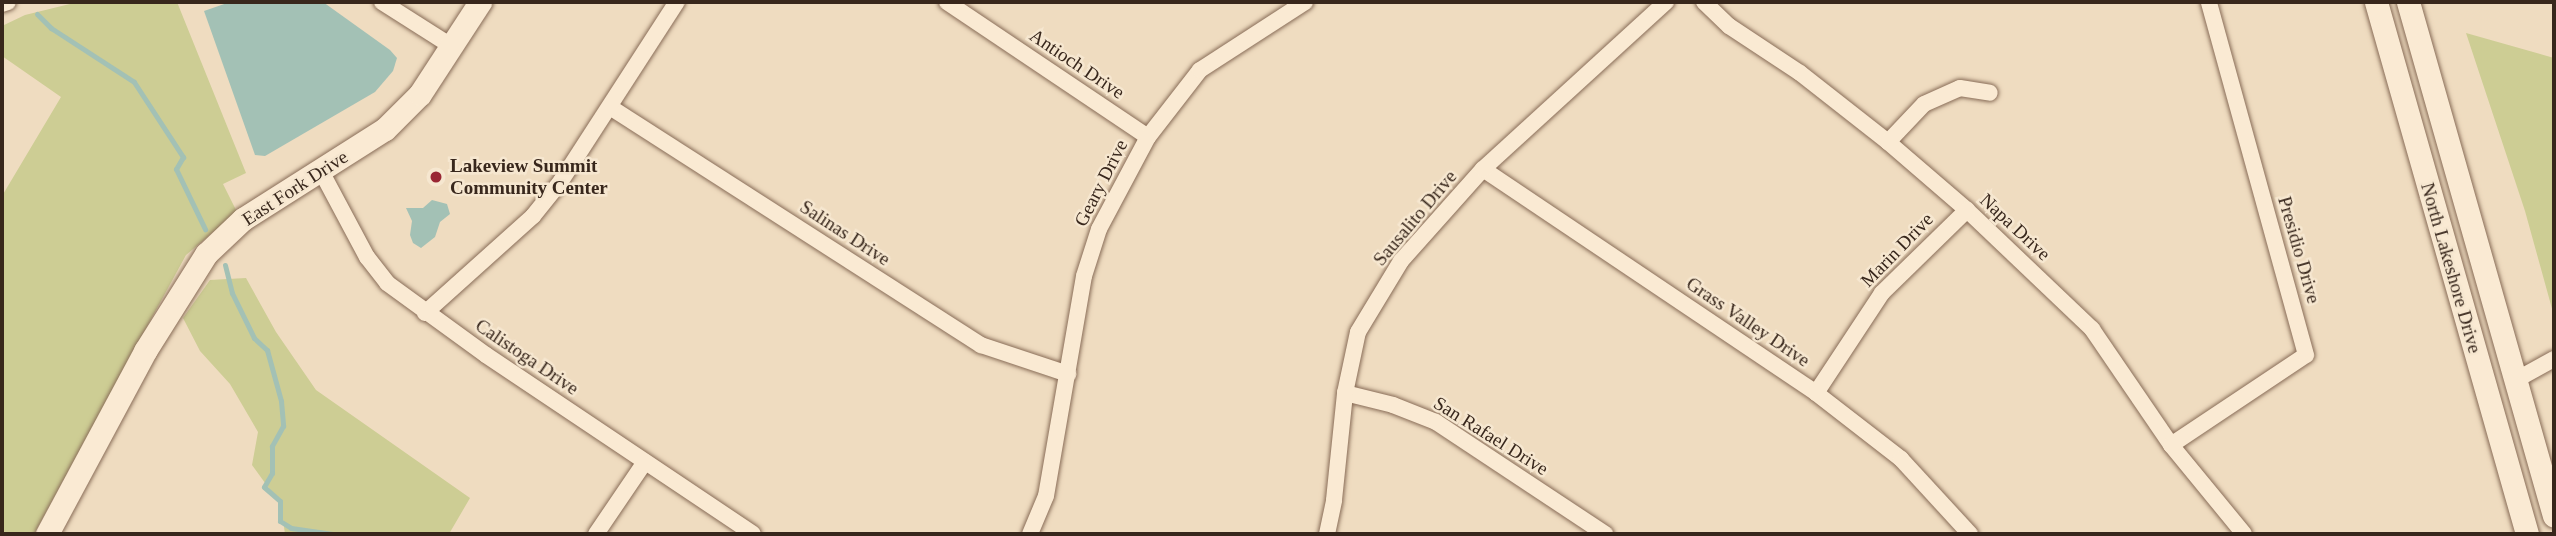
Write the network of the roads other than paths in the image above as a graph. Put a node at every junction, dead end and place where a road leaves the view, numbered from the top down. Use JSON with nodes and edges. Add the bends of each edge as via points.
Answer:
{"nodes":[{"id":1,"x":8,"y":2,"type":"edge"},
{"id":2,"x":382,"y":2,"type":"edge"},
{"id":3,"x":480,"y":2,"type":"edge"},
{"id":4,"x":677,"y":2,"type":"edge"},
{"id":5,"x":947,"y":2,"type":"edge"},
{"id":6,"x":1306,"y":2,"type":"edge"},
{"id":7,"x":1666,"y":2,"type":"edge"},
{"id":8,"x":1704,"y":2,"type":"edge"},
{"id":9,"x":2209,"y":2,"type":"edge"},
{"id":10,"x":2376,"y":2,"type":"edge"},
{"id":11,"x":2408,"y":2,"type":"edge"},
{"id":12,"x":2,"y":4,"type":"edge"},
{"id":13,"x":451,"y":47,"type":"junction"},
{"id":14,"x":1990,"y":93,"type":"dead end"},
{"id":15,"x":610,"y":107,"type":"junction"},
{"id":16,"x":1148,"y":136,"type":"junction"},
{"id":17,"x":1888,"y":142,"type":"junction"},
{"id":18,"x":1483,"y":169,"type":"junction"},
{"id":19,"x":321,"y":171,"type":"junction"},
{"id":20,"x":1966,"y":210,"type":"junction"},
{"id":21,"x":425,"y":313,"type":"junction"},
{"id":22,"x":2554,"y":359,"type":"edge"},
{"id":23,"x":1068,"y":374,"type":"junction"},
{"id":24,"x":2516,"y":380,"type":"junction"},
{"id":25,"x":2486,"y":388,"type":"junction"},
{"id":26,"x":1345,"y":393,"type":"junction"},
{"id":27,"x":1816,"y":393,"type":"junction"},
{"id":28,"x":2171,"y":445,"type":"junction"},
{"id":29,"x":645,"y":462,"type":"junction"},
{"id":30,"x":2554,"y":516,"type":"edge"},
{"id":31,"x":47,"y":534,"type":"edge"},
{"id":32,"x":596,"y":534,"type":"edge"},
{"id":33,"x":753,"y":534,"type":"edge"},
{"id":34,"x":1030,"y":534,"type":"edge"},
{"id":35,"x":1327,"y":534,"type":"edge"},
{"id":36,"x":1605,"y":534,"type":"edge"},
{"id":37,"x":1970,"y":534,"type":"edge"},
{"id":38,"x":2244,"y":534,"type":"edge"},
{"id":39,"x":2528,"y":534,"type":"edge"}],
"edges":[{"from":1,"to":12,"type":"street"},
{"from":2,"to":13,"type":"street"},
{"from":3,"to":13,"type":"main road","name":"East Fork Drive"},
{"from":4,"to":15,"type":"street"},
{"from":5,"to":16,"type":"street","name":"Antioch Drive"},
{"from":6,"to":16,"type":"street","name":"Geary Drive","via":[[1200,71]]},
{"from":7,"to":18,"type":"street","name":"Sausalito Drive"},
{"from":8,"to":17,"type":"street","name":"Napa Drive","via":[[1729,26],[1800,73]]},
{"from":9,"to":28,"type":"street","name":"Presidio Drive","via":[[2305,355]]},
{"from":10,"to":25,"type":"main road","name":"North Lakeshore Drive"},
{"from":11,"to":24,"type":"main road","name":"North Lakeshore Drive"},
{"from":13,"to":19,"type":"main road","name":"East Fork Drive","via":[[420,94],[385,129]]},
{"from":14,"to":17,"type":"street","via":[[1960,88],[1924,104]]},
{"from":15,"to":21,"type":"street","via":[[533,216]]},
{"from":15,"to":23,"type":"street","name":"Salinas Drive","via":[[981,345]]},
{"from":16,"to":23,"type":"street","name":"Geary Drive","via":[[1099,229],[1084,276]]},
{"from":17,"to":20,"type":"street","name":"Napa Drive"},
{"from":18,"to":26,"type":"street","name":"Sausalito Drive","via":[[1401,261],[1358,332]]},
{"from":18,"to":27,"type":"street","name":"Grass Valley Drive"},
{"from":19,"to":21,"type":"street","name":"Calistoga Drive","via":[[367,257],[387,283]]},
{"from":19,"to":31,"type":"main road","name":"East Fork Drive","via":[[243,219],[206,254],[145,351]]},
{"from":20,"to":27,"type":"street","name":"Marin Drive","via":[[1881,293]]},
{"from":20,"to":28,"type":"street","name":"Napa Drive","via":[[2092,329]]},
{"from":21,"to":29,"type":"street","name":"Calistoga Drive"},
{"from":22,"to":24,"type":"street"},
{"from":23,"to":34,"type":"street","name":"Geary Drive","via":[[1046,496]]},
{"from":24,"to":25,"type":"main road"},
{"from":24,"to":30,"type":"main road","name":"North Lakeshore Drive"},
{"from":25,"to":39,"type":"main road","name":"North Lakeshore Drive"},
{"from":26,"to":35,"type":"street","name":"Sausalito Drive"},
{"from":26,"to":36,"type":"street","name":"San Rafael Drive","via":[[1436,422]]},
{"from":27,"to":37,"type":"street","name":"Grass Valley Drive","via":[[1901,459]]},
{"from":28,"to":38,"type":"street","name":"Napa Drive"},
{"from":29,"to":32,"type":"street"},
{"from":29,"to":33,"type":"street","name":"Calistoga Drive"}]}
